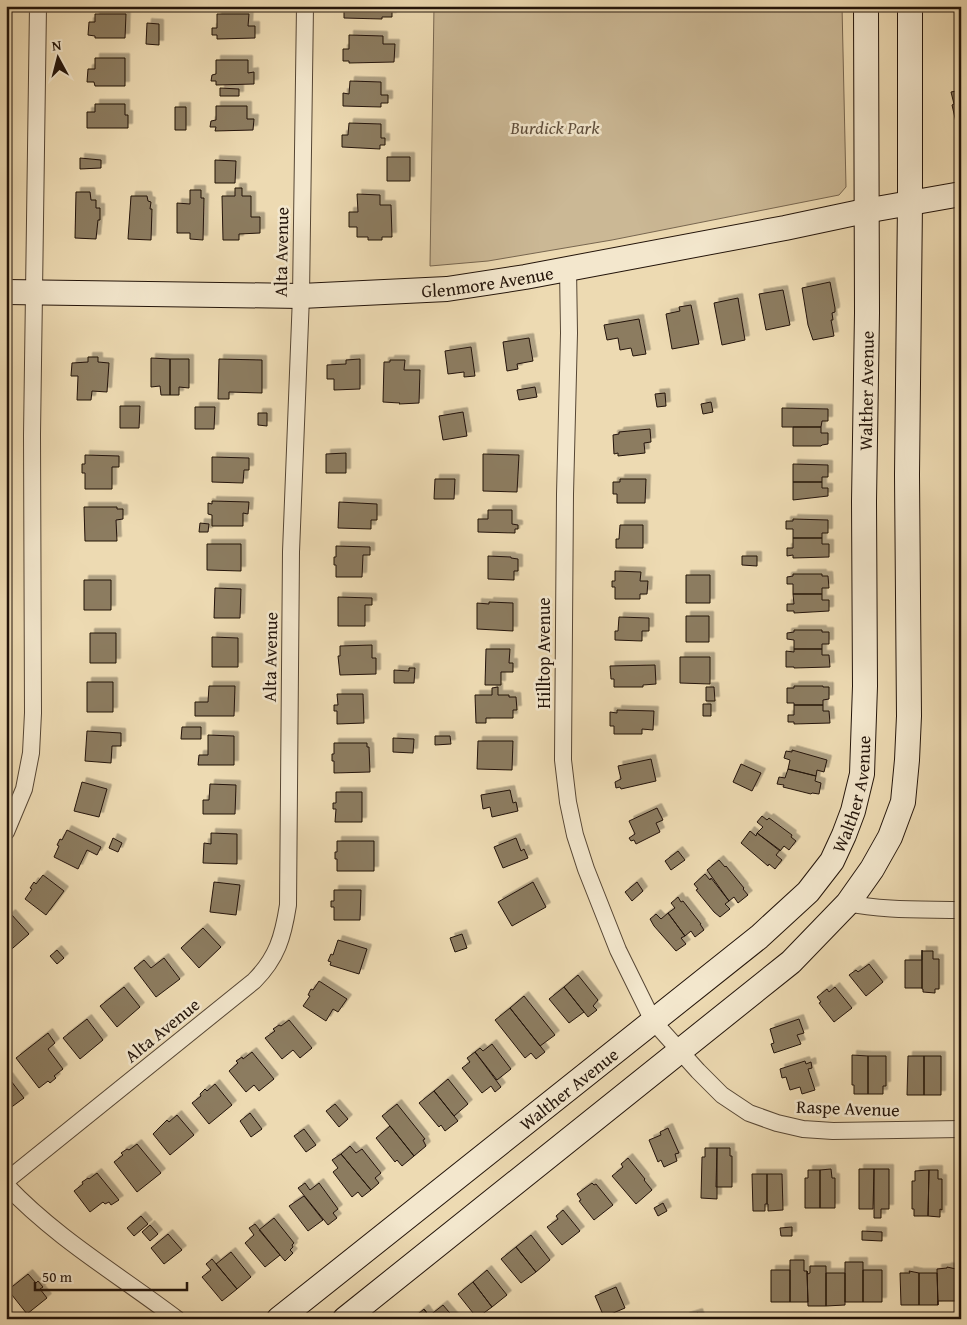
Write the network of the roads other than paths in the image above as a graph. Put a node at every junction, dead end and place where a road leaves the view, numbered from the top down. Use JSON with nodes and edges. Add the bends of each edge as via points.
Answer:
{"nodes":[{"id":1,"x":38,"y":6,"type":"edge"},
{"id":2,"x":305,"y":6,"type":"edge"},
{"id":3,"x":866,"y":6,"type":"edge"},
{"id":4,"x":910,"y":6,"type":"edge"},
{"id":5,"x":961,"y":194,"type":"edge"},
{"id":6,"x":910,"y":203,"type":"junction"},
{"id":7,"x":865,"y":211,"type":"junction"},
{"id":8,"x":568,"y":268,"type":"junction"},
{"id":9,"x":6,"y":292,"type":"edge"},
{"id":10,"x":34,"y":292,"type":"junction"},
{"id":11,"x":301,"y":296,"type":"junction"},
{"id":12,"x":6,"y":832,"type":"edge"},
{"id":13,"x":848,"y":904,"type":"junction"},
{"id":14,"x":961,"y":910,"type":"edge"},
{"id":15,"x":653,"y":1021,"type":"junction"},
{"id":16,"x":680,"y":1051,"type":"junction"},
{"id":17,"x":961,"y":1129,"type":"edge"},
{"id":18,"x":6,"y":1181,"type":"edge"},
{"id":19,"x":6,"y":1185,"type":"edge"},
{"id":20,"x":177,"y":1319,"type":"edge"},
{"id":21,"x":279,"y":1319,"type":"edge"},
{"id":22,"x":345,"y":1319,"type":"edge"}],
"edges":[{"from":1,"to":10,"type":"street"},
{"from":2,"to":11,"type":"street","name":"Alta Avenue"},
{"from":3,"to":7,"type":"main road","name":"Walther Avenue"},
{"from":4,"to":6,"type":"main road"},
{"from":5,"to":6,"type":"main road","name":"Glenmore Avenue"},
{"from":6,"to":7,"type":"main road","name":"Glenmore Avenue"},
{"from":6,"to":13,"type":"main road","via":[[907,760],[903,802],[890,838]]},
{"from":7,"to":8,"type":"main road","name":"Glenmore Avenue"},
{"from":7,"to":15,"type":"main road","name":"Walther Avenue","via":[[866,686],[864,751],[858,796],[832,861],[808,892],[759,938]]},
{"from":8,"to":11,"type":"main road","name":"Glenmore Avenue","via":[[447,289]]},
{"from":8,"to":15,"type":"street","name":"Hilltop Avenue","via":[[563,760],[573,826],[586,869],[618,950]]},
{"from":9,"to":10,"type":"main road","name":"Glenmore Avenue"},
{"from":10,"to":11,"type":"main road","name":"Glenmore Avenue"},
{"from":10,"to":12,"type":"street","via":[[33,713],[24,789]]},
{"from":11,"to":18,"type":"street","name":"Alta Avenue","via":[[291,552],[288,905],[283,932],[272,959],[254,981]]},
{"from":13,"to":14,"type":"street"},
{"from":13,"to":16,"type":"main road","via":[[791,962]]},
{"from":15,"to":16,"type":"street","name":"Raspe Avenue"},
{"from":15,"to":21,"type":"main road","name":"Walther Avenue"},
{"from":16,"to":17,"type":"street","name":"Raspe Avenue","via":[[722,1094],[748,1113],[777,1124],[833,1131]]},
{"from":16,"to":22,"type":"main road"},
{"from":19,"to":20,"type":"street","via":[[54,1229]]}]}
